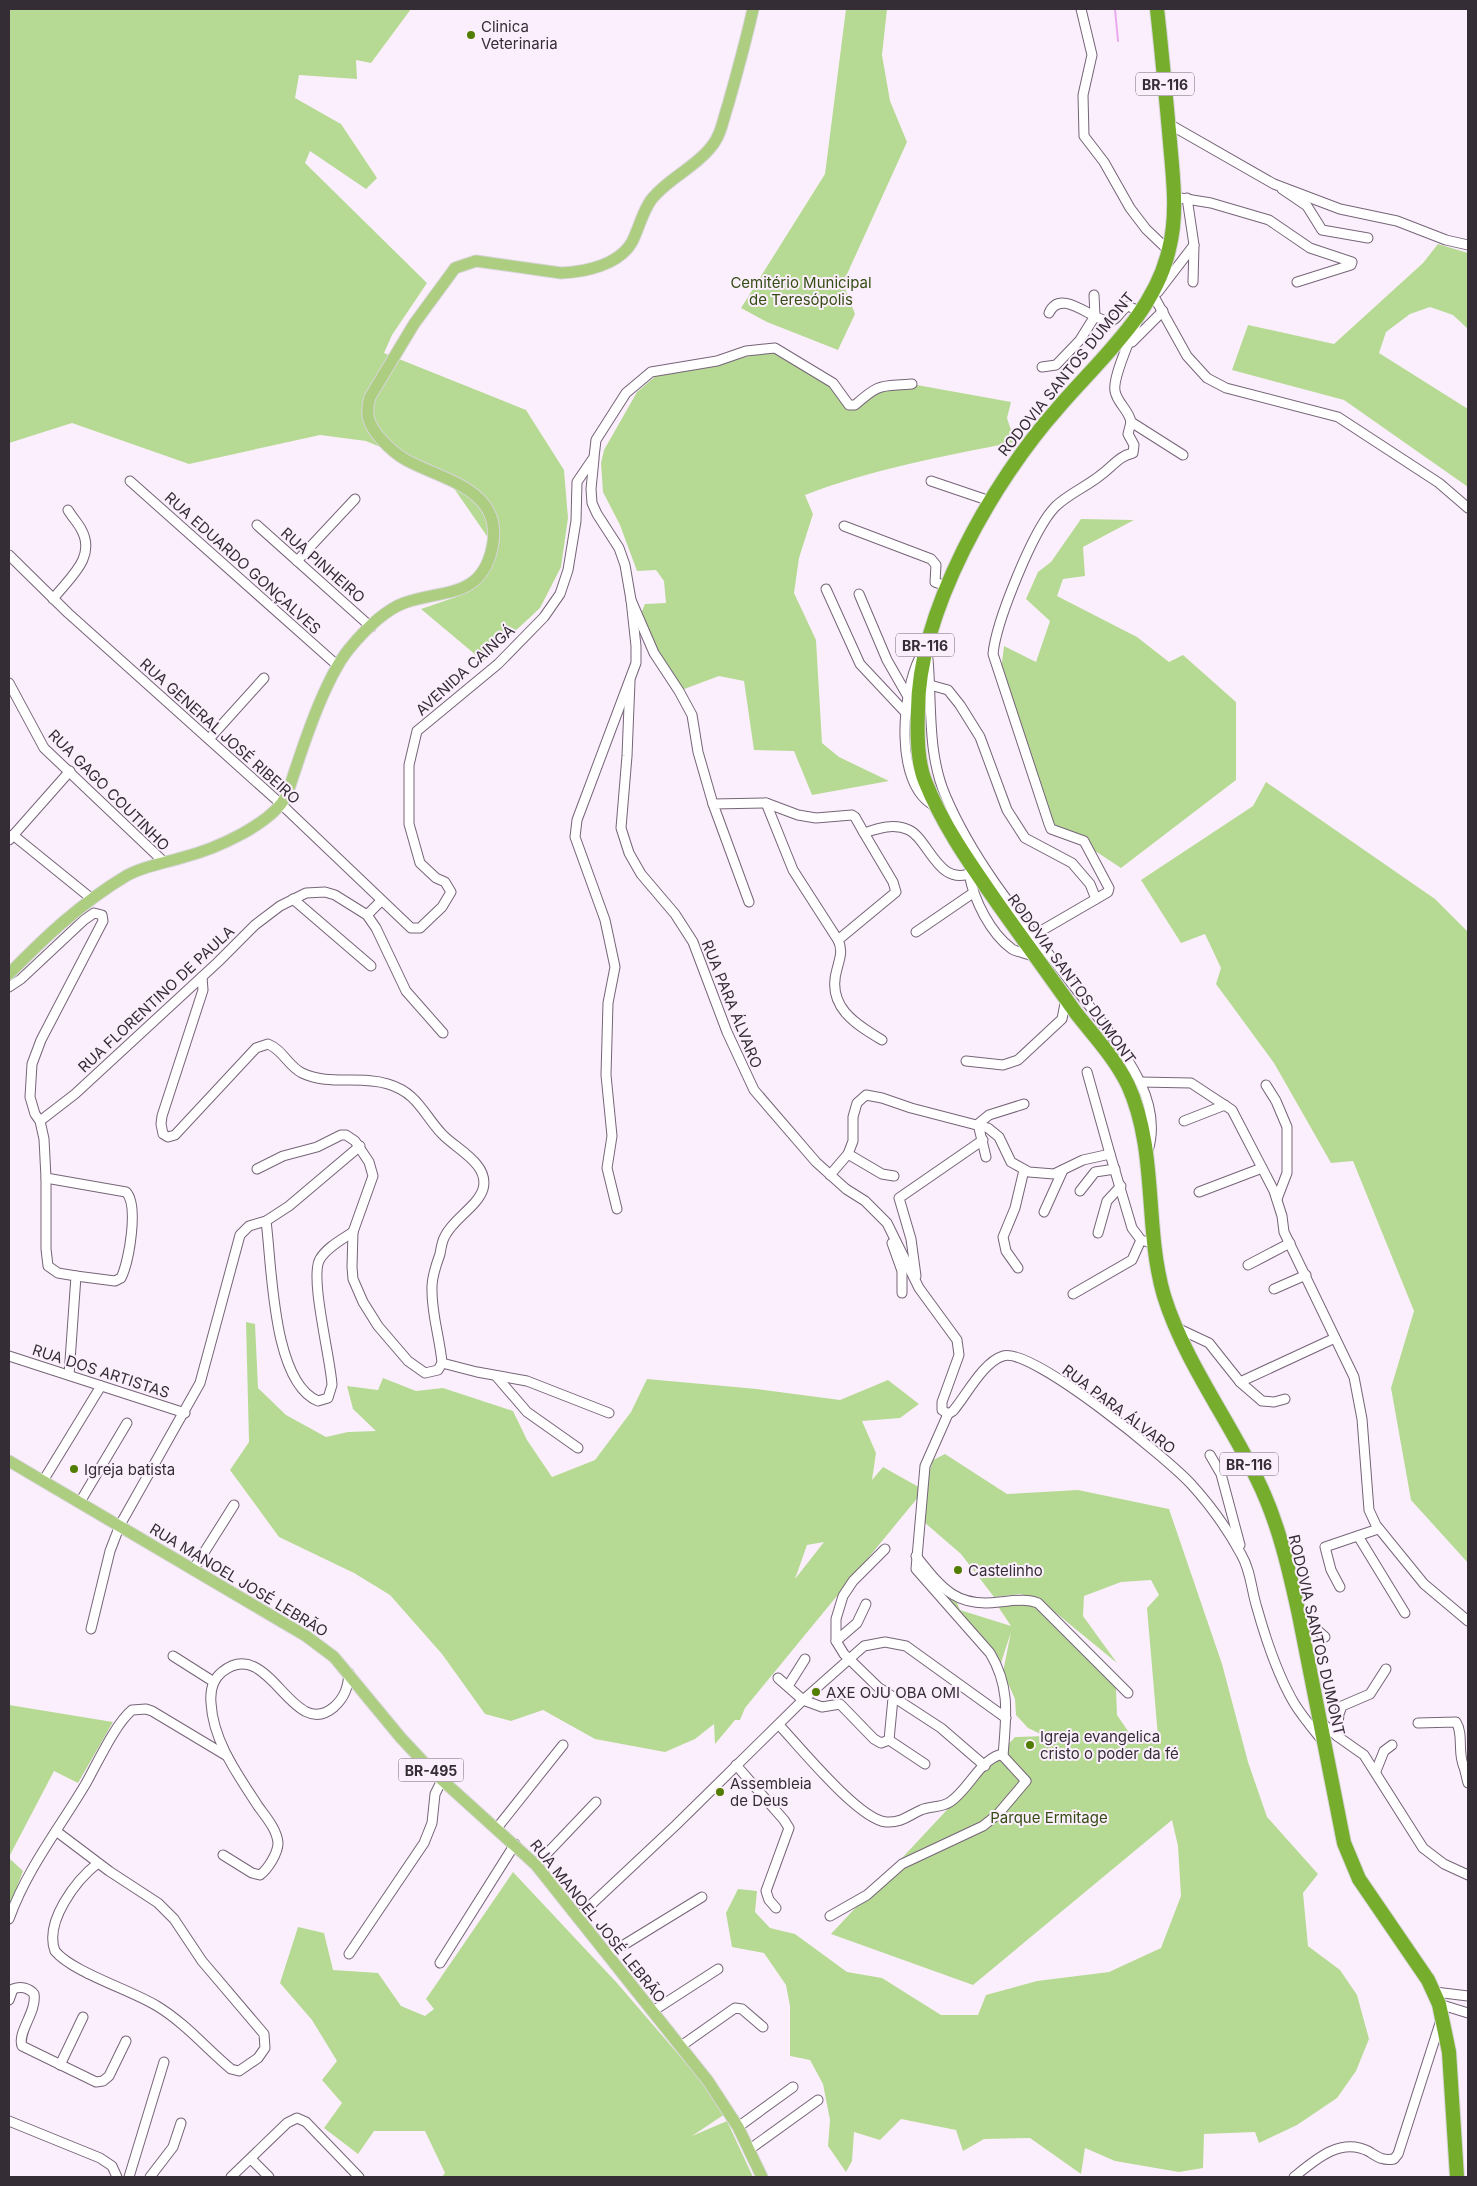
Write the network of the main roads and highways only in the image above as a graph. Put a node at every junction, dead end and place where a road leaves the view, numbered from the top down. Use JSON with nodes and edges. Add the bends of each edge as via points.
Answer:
{"nodes":[{"id":1,"x":753,"y":9,"type":"edge"},
{"id":2,"x":1157,"y":9,"type":"edge"},
{"id":3,"x":9,"y":974,"type":"edge"},
{"id":4,"x":9,"y":1461,"type":"edge"},
{"id":5,"x":762,"y":2177,"type":"edge"},
{"id":6,"x":1457,"y":2177,"type":"edge"}],
"edges":[{"from":1,"to":3,"type":"main road","via":[[718,137],[703,156],[651,200],[631,244],[624,251],[591,269],[561,273],[486,261],[464,263],[451,272],[381,376],[366,409],[369,422],[391,451],[471,490],[488,512],[493,532],[493,546],[485,569],[473,583],[460,590],[403,604],[388,611],[349,649],[324,695],[281,804],[255,825],[212,849],[128,875],[58,925]]},
{"from":2,"to":6,"type":"highway","name":"RODOVIA SANTOS DUMONT","number":"BR-116","via":[[1169,124],[1181,197],[1169,251],[1153,295],[1141,312],[1054,412],[1012,466],[990,501],[948,587],[925,646],[913,752],[917,776],[938,807],[972,872],[1105,1049],[1127,1085],[1140,1123],[1165,1298],[1177,1328],[1258,1481],[1292,1580],[1320,1721],[1331,1741],[1344,1843],[1359,1879],[1439,2004],[1449,2052]]},
{"from":4,"to":5,"type":"main road","name":"RUA MANOEL JOSÉ LEBRÃO","number":"BR-495","via":[[317,1643],[349,1673],[401,1738],[442,1780],[515,1844],[579,1916],[708,2081],[750,2149]]}]}
